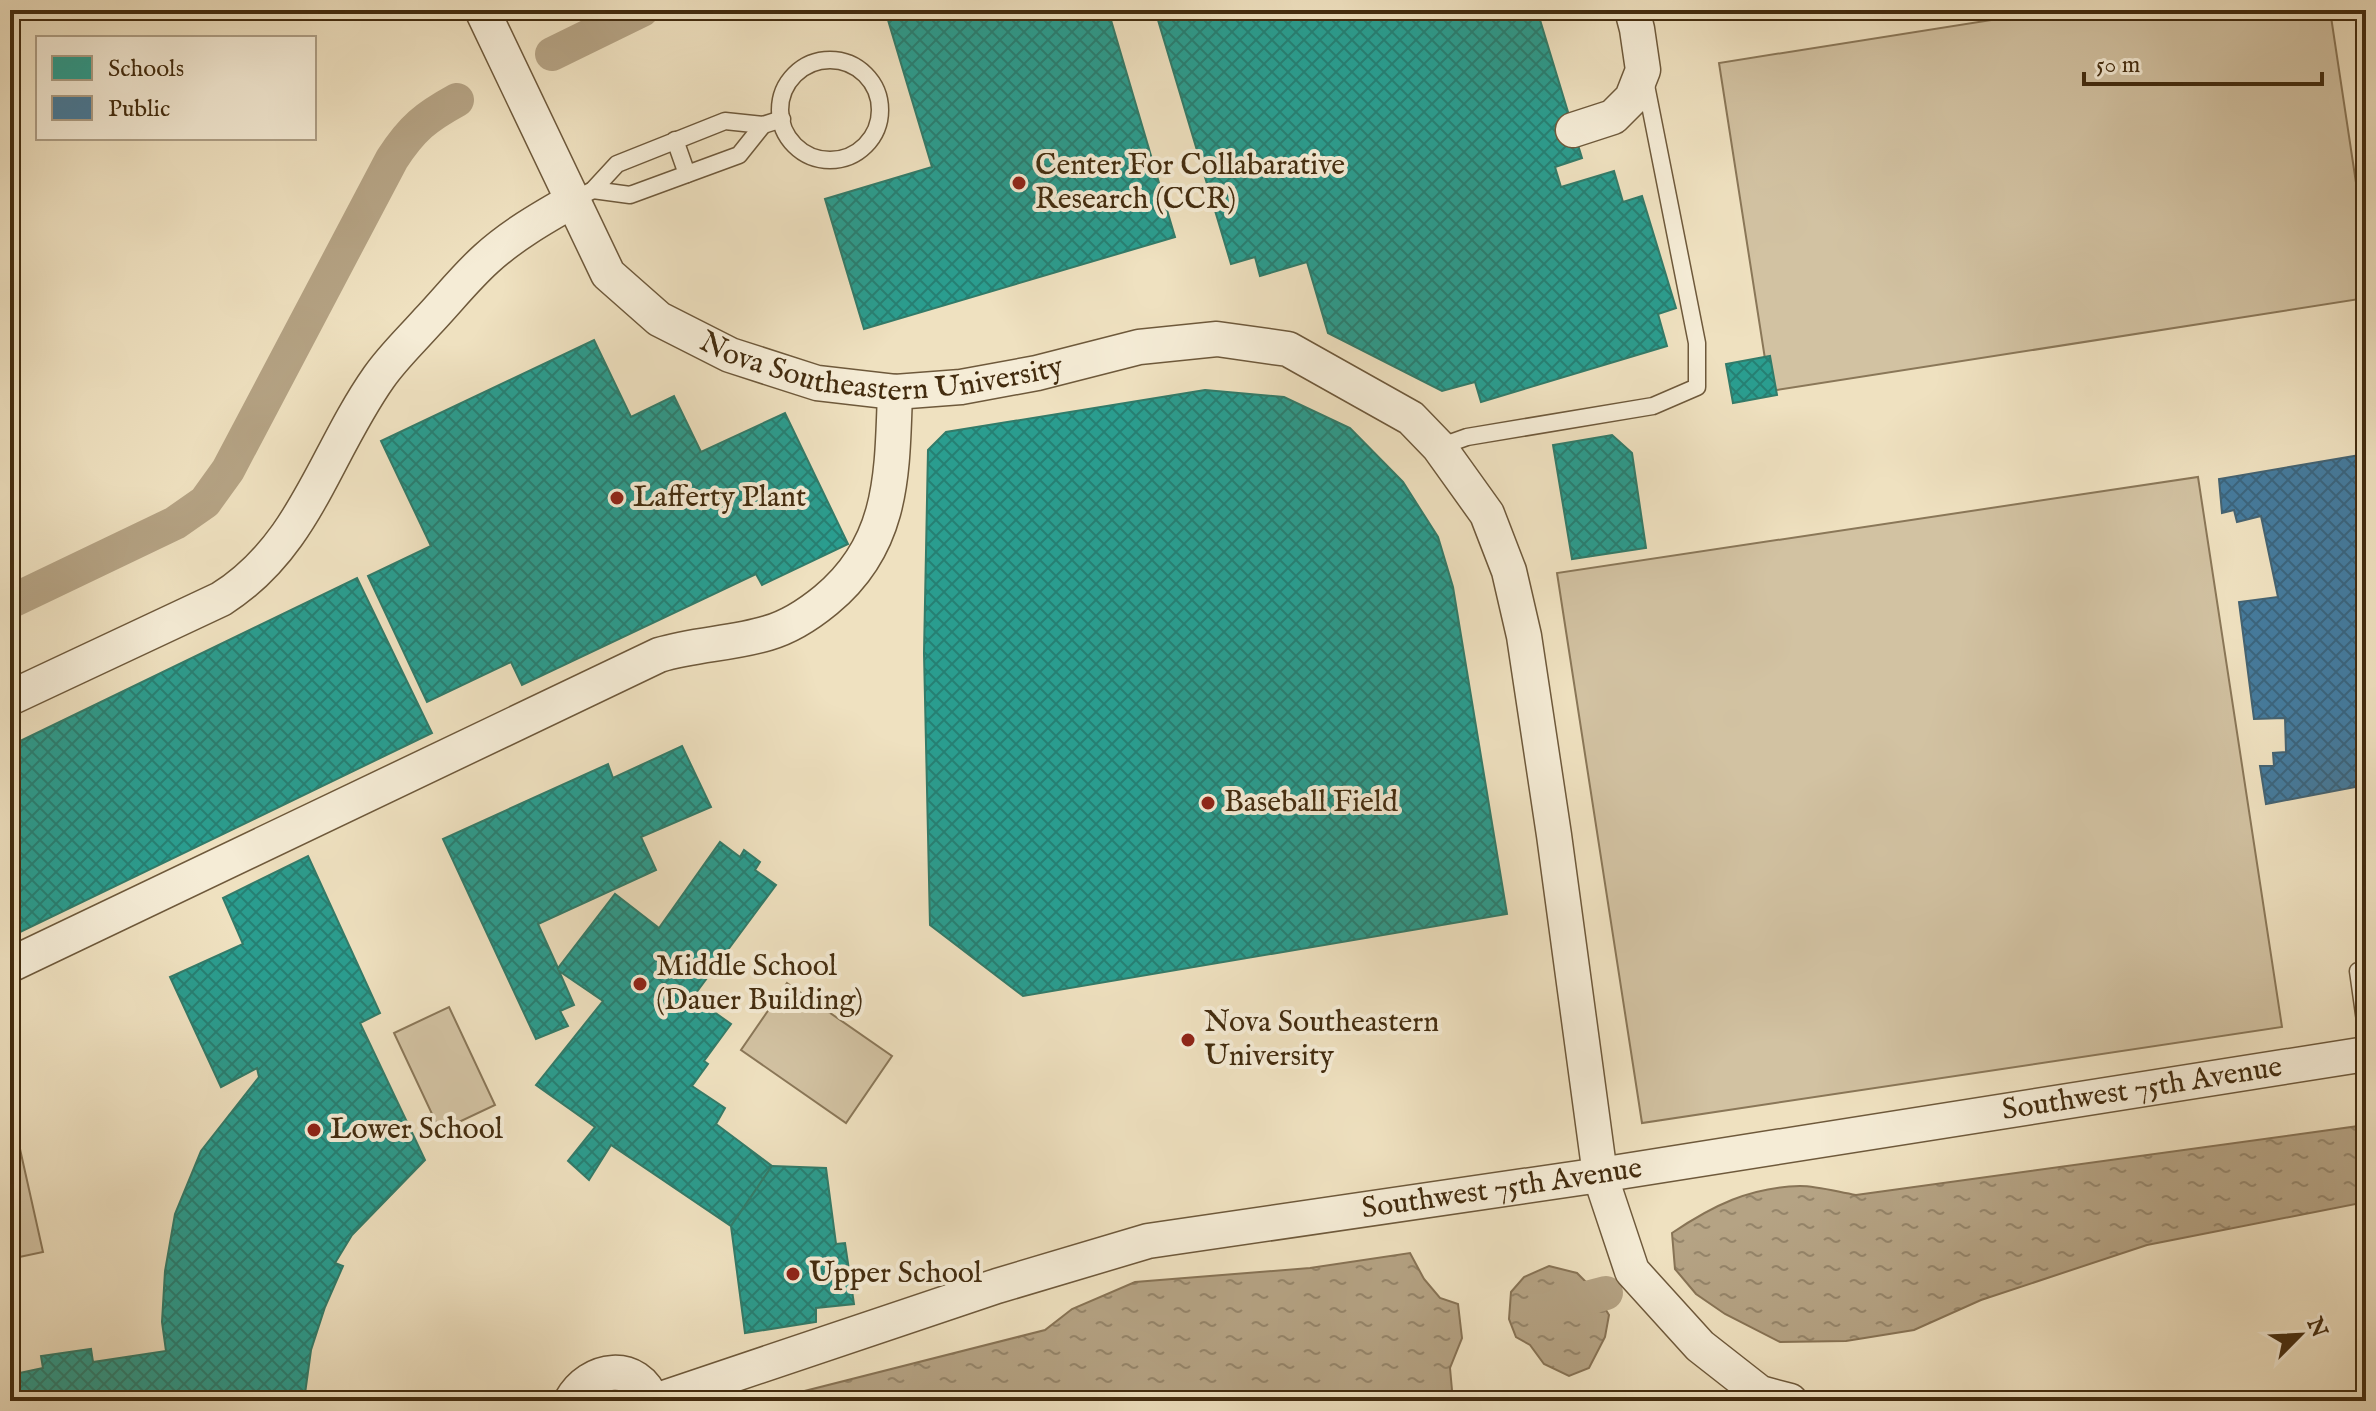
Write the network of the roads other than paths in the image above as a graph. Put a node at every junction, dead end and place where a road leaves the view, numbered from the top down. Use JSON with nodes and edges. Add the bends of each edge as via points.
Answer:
{"nodes":[{"id":1,"x":482,"y":10,"type":"edge"},
{"id":2,"x":1632,"y":10,"type":"edge"},
{"id":3,"x":1643,"y":70,"type":"junction"},
{"id":4,"x":782,"y":119,"type":"junction"},
{"id":5,"x":763,"y":125,"type":"junction"},
{"id":6,"x":1573,"y":130,"type":"dead end"},
{"id":7,"x":675,"y":140,"type":"junction"},
{"id":8,"x":687,"y":174,"type":"junction"},
{"id":9,"x":582,"y":196,"type":"junction"},
{"id":10,"x":895,"y":392,"type":"junction"},
{"id":11,"x":1439,"y":447,"type":"junction"},
{"id":12,"x":10,"y":698,"type":"edge"},
{"id":13,"x":10,"y":965,"type":"edge"},
{"id":14,"x":2366,"y":970,"type":"edge"},
{"id":15,"x":2366,"y":1028,"type":"edge"},
{"id":16,"x":2366,"y":1054,"type":"edge"},
{"id":17,"x":1600,"y":1175,"type":"junction"},
{"id":18,"x":571,"y":1401,"type":"edge"},
{"id":19,"x":654,"y":1401,"type":"edge"},
{"id":20,"x":1790,"y":1401,"type":"edge"}],
"edges":[{"from":1,"to":9,"type":"street","name":"Nova Southeastern University"},
{"from":2,"to":3,"type":"street"},
{"from":3,"to":6,"type":"street","via":[[1632,98],[1613,117]]},
{"from":3,"to":11,"type":"lane","via":[[1697,343],[1697,387],[1653,406],[1467,437]]},
{"from":4,"to":4,"type":"lane","via":[[784,130],[805,153],[836,160],[865,146],[877,126],[880,102],[864,72],[849,63],[816,61],[789,81]]},
{"from":4,"to":5,"type":"lane"},
{"from":5,"to":7,"type":"lane","via":[[725,121]]},
{"from":5,"to":8,"type":"lane","via":[[739,155]]},
{"from":7,"to":8,"type":"lane"},
{"from":7,"to":9,"type":"lane","via":[[617,164]]},
{"from":8,"to":9,"type":"lane","via":[[630,195]]},
{"from":9,"to":10,"type":"street","name":"Nova Southeastern University","via":[[608,274],[659,319],[730,355],[817,383]]},
{"from":9,"to":12,"type":"street","via":[[538,220],[486,259],[398,353],[353,418],[289,536],[240,586]]},
{"from":10,"to":11,"type":"street","name":"Nova Southeastern University","via":[[961,387],[1139,347],[1217,339],[1288,349],[1411,418]]},
{"from":10,"to":13,"type":"street","via":[[882,522],[866,558],[810,613],[769,633],[659,655]]},
{"from":11,"to":17,"type":"street","name":"Nova Southeastern University","via":[[1487,514],[1509,571],[1521,623]]},
{"from":14,"to":15,"type":"lane","via":[[2358,971]]},
{"from":16,"to":17,"type":"street","name":"Southwest 75th Avenue"},
{"from":17,"to":19,"type":"street","name":"Southwest 75th Avenue","via":[[1148,1241]]},
{"from":17,"to":20,"type":"street","name":"Nova Southeastern University","via":[[1632,1271],[1700,1346],[1760,1393]]},
{"from":18,"to":19,"type":"street","name":"Southwest 75th Avenue","via":[[588,1379],[617,1373],[643,1385]]}]}
